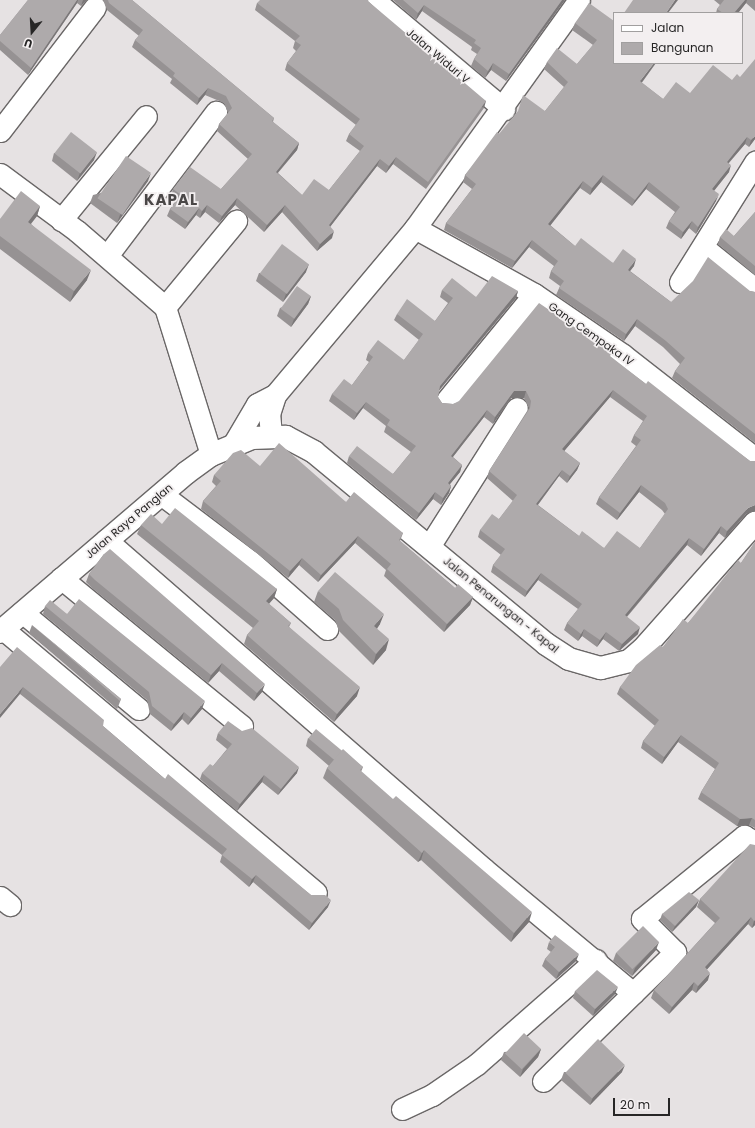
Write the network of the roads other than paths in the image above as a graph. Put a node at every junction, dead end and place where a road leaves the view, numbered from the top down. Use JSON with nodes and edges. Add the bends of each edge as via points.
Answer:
{"nodes":[{"id":1,"x":374,"y":0,"type":"edge"},
{"id":2,"x":575,"y":1,"type":"edge"},
{"id":3,"x":95,"y":7,"type":"dead end"},
{"id":4,"x":504,"y":109,"type":"junction"},
{"id":5,"x":216,"y":112,"type":"dead end"},
{"id":6,"x":146,"y":116,"type":"dead end"},
{"id":7,"x":0,"y":131,"type":"edge"},
{"id":8,"x":755,"y":162,"type":"edge"},
{"id":9,"x":0,"y":174,"type":"edge"},
{"id":10,"x":61,"y":220,"type":"junction"},
{"id":11,"x":236,"y":221,"type":"dead end"},
{"id":12,"x":415,"y":228,"type":"junction"},
{"id":13,"x":704,"y":248,"type":"junction"},
{"id":14,"x":108,"y":256,"type":"junction"},
{"id":15,"x":680,"y":282,"type":"dead end"},
{"id":16,"x":755,"y":289,"type":"edge"},
{"id":17,"x":534,"y":294,"type":"junction"},
{"id":18,"x":165,"y":307,"type":"junction"},
{"id":19,"x":276,"y":395,"type":"junction"},
{"id":20,"x":447,"y":400,"type":"dead end"},
{"id":21,"x":517,"y":408,"type":"dead end"},
{"id":22,"x":272,"y":436,"type":"junction"},
{"id":23,"x":234,"y":443,"type":"junction"},
{"id":24,"x":211,"y":454,"type":"junction"},
{"id":25,"x":755,"y":458,"type":"edge"},
{"id":26,"x":161,"y":494,"type":"junction"},
{"id":27,"x":755,"y":523,"type":"edge"},
{"id":28,"x":106,"y":540,"type":"junction"},
{"id":29,"x":430,"y":546,"type":"junction"},
{"id":30,"x":62,"y":578,"type":"junction"},
{"id":31,"x":22,"y":612,"type":"junction"},
{"id":32,"x":327,"y":629,"type":"dead end"},
{"id":33,"x":2,"y":631,"type":"edge"},
{"id":34,"x":139,"y":708,"type":"dead end"},
{"id":35,"x":242,"y":726,"type":"dead end"},
{"id":36,"x":755,"y":842,"type":"edge"},
{"id":37,"x":316,"y":893,"type":"edge"},
{"id":38,"x":596,"y":960,"type":"junction"},
{"id":39,"x":633,"y":993,"type":"junction"},
{"id":40,"x":543,"y":1081,"type":"dead end"},
{"id":41,"x":402,"y":1109,"type":"dead end"}],
"edges":[{"from":1,"to":4,"type":"street","name":"Jalan Widuri V"},
{"from":2,"to":4,"type":"street"},
{"from":3,"to":7,"type":"street"},
{"from":4,"to":12,"type":"street"},
{"from":5,"to":14,"type":"street"},
{"from":6,"to":10,"type":"street"},
{"from":8,"to":13,"type":"street"},
{"from":9,"to":10,"type":"street"},
{"from":10,"to":14,"type":"street"},
{"from":11,"to":18,"type":"street"},
{"from":12,"to":17,"type":"street","name":"Gang Cempaka IV"},
{"from":12,"to":19,"type":"street"},
{"from":13,"to":15,"type":"street"},
{"from":13,"to":16,"type":"street"},
{"from":14,"to":18,"type":"street"},
{"from":17,"to":20,"type":"street"},
{"from":17,"to":25,"type":"street","name":"Gang Cempaka IV","via":[[623,355]]},
{"from":18,"to":24,"type":"street"},
{"from":19,"to":22,"type":"street","via":[[270,414]]},
{"from":19,"to":23,"type":"street","via":[[257,404]]},
{"from":21,"to":29,"type":"street"},
{"from":22,"to":23,"type":"street","name":"Jalan Raya Panglan"},
{"from":22,"to":29,"type":"street","name":"Jalan Penarungan - Kapal","via":[[298,441],[314,452]]},
{"from":23,"to":24,"type":"street","name":"Jalan Raya Panglan"},
{"from":24,"to":26,"type":"street","name":"Jalan Raya Panglan"},
{"from":26,"to":28,"type":"street","name":"Jalan Raya Panglan"},
{"from":26,"to":32,"type":"street","via":[[250,561]]},
{"from":27,"to":29,"type":"street","name":"Jalan Penarungan - Kapal","via":[[643,649],[629,661],[601,668],[569,659],[546,644]]},
{"from":28,"to":30,"type":"street","name":"Jalan Raya Panglan"},
{"from":28,"to":38,"type":"street","via":[[478,864]]},
{"from":30,"to":31,"type":"street","name":"Jalan Raya Panglan"},
{"from":30,"to":35,"type":"street"},
{"from":31,"to":33,"type":"street","name":"Jalan Raya Panglan"},
{"from":31,"to":34,"type":"street"},
{"from":33,"to":37,"type":"street"},
{"from":36,"to":39,"type":"street","via":[[744,836],[642,919],[675,952]]},
{"from":38,"to":39,"type":"street"},
{"from":38,"to":41,"type":"street","via":[[477,1064],[432,1095]]},
{"from":39,"to":40,"type":"street"}]}
